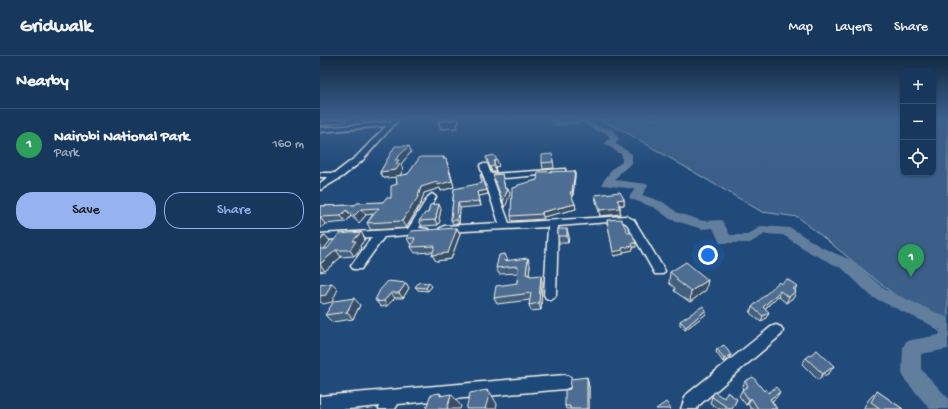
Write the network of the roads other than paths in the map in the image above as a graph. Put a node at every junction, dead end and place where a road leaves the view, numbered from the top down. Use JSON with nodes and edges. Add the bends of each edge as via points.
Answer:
{"nodes":[{"id":1,"x":381,"y":135,"type":"edge"},
{"id":2,"x":484,"y":166,"type":"dead end"},
{"id":3,"x":562,"y":171,"type":"edge"},
{"id":4,"x":320,"y":175,"type":"edge"},
{"id":5,"x":339,"y":175,"type":"junction"},
{"id":6,"x":488,"y":177,"type":"junction"},
{"id":7,"x":320,"y":187,"type":"edge"},
{"id":8,"x":432,"y":197,"type":"dead end"},
{"id":9,"x":553,"y":224,"type":"junction"},
{"id":10,"x":505,"y":225,"type":"junction"},
{"id":11,"x":412,"y":231,"type":"junction"},
{"id":12,"x":381,"y":233,"type":"junction"},
{"id":13,"x":320,"y":237,"type":"edge"},
{"id":14,"x":357,"y":266,"type":"dead end"},
{"id":15,"x":659,"y":271,"type":"dead end"},
{"id":16,"x":550,"y":295,"type":"dead end"},
{"id":17,"x":776,"y":331,"type":"dead end"},
{"id":18,"x":565,"y":382,"type":"dead end"},
{"id":19,"x":390,"y":403,"type":"edge"},
{"id":20,"x":320,"y":404,"type":"edge"},
{"id":21,"x":689,"y":409,"type":"edge"}],
"edges":[{"from":1,"to":5,"type":"street","via":[[359,159]]},
{"from":2,"to":6,"type":"street"},
{"from":3,"to":6,"type":"street"},
{"from":4,"to":5,"type":"street"},
{"from":5,"to":7,"type":"street"},
{"from":6,"to":10,"type":"street"},
{"from":8,"to":11,"type":"street"},
{"from":9,"to":10,"type":"street"},
{"from":9,"to":15,"type":"street","via":[[629,219]]},
{"from":9,"to":16,"type":"street"},
{"from":10,"to":11,"type":"street"},
{"from":11,"to":12,"type":"street"},
{"from":12,"to":13,"type":"street"},
{"from":12,"to":14,"type":"street"},
{"from":17,"to":21,"type":"street","via":[[692,400]]},
{"from":18,"to":19,"type":"street"},
{"from":19,"to":20,"type":"street"}]}
